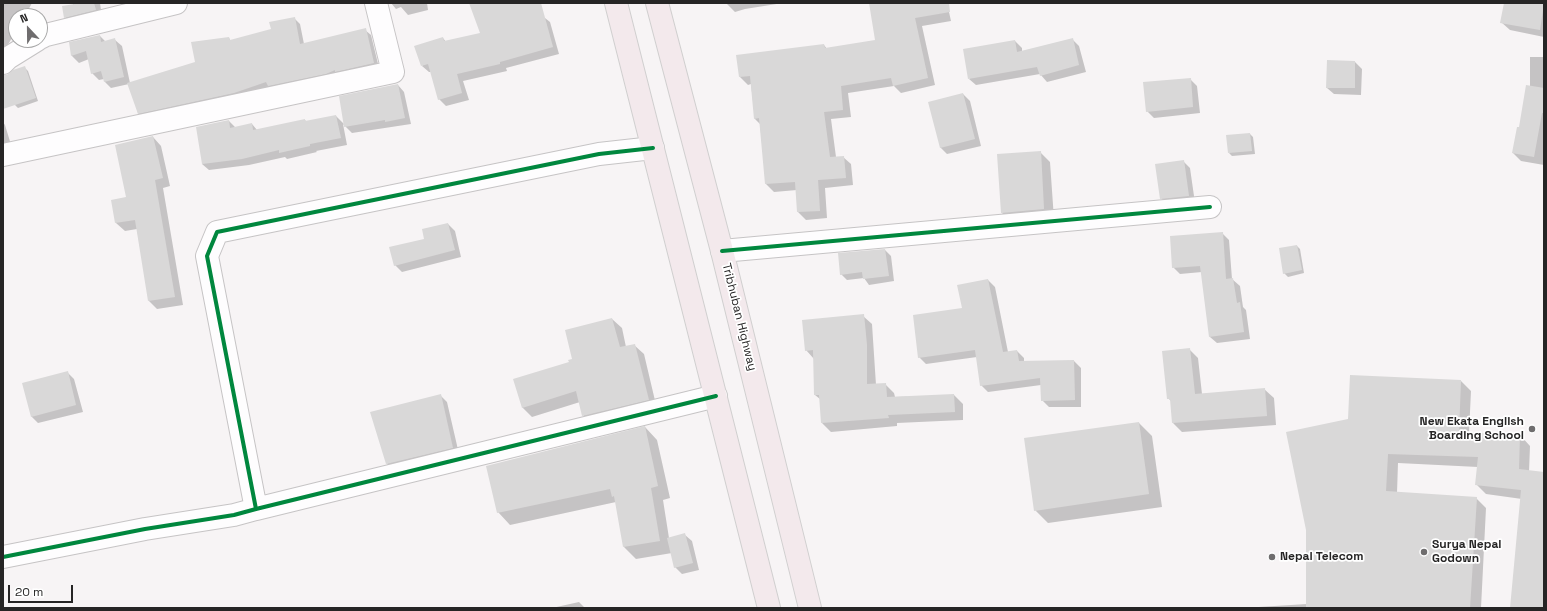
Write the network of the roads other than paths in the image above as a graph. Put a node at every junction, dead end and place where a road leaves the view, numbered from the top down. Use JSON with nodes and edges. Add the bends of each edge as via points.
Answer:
{"nodes":[{"id":1,"x":176,"y":3,"type":"edge"},
{"id":2,"x":376,"y":3,"type":"edge"},
{"id":3,"x":616,"y":3,"type":"edge"},
{"id":4,"x":657,"y":3,"type":"edge"},
{"id":5,"x":48,"y":35,"type":"edge"},
{"id":6,"x":24,"y":48,"type":"edge"},
{"id":7,"x":3,"y":63,"type":"edge"},
{"id":8,"x":654,"y":148,"type":"junction"},
{"id":9,"x":3,"y":156,"type":"edge"},
{"id":10,"x":1210,"y":207,"type":"dead end"},
{"id":11,"x":722,"y":251,"type":"junction"},
{"id":12,"x":716,"y":396,"type":"junction"},
{"id":13,"x":256,"y":509,"type":"junction"},
{"id":14,"x":3,"y":557,"type":"edge"},
{"id":15,"x":769,"y":608,"type":"edge"},
{"id":16,"x":810,"y":608,"type":"edge"}],
"edges":[{"from":1,"to":5,"type":"street"},
{"from":2,"to":9,"type":"street","via":[[393,72]]},
{"from":3,"to":8,"type":"highway"},
{"from":4,"to":11,"type":"highway","name":"Tribhuban Highway"},
{"from":6,"to":7,"type":"street"},
{"from":8,"to":12,"type":"highway"},
{"from":8,"to":13,"type":"street","via":[[599,154],[218,232],[207,256]]},
{"from":10,"to":11,"type":"street"},
{"from":11,"to":16,"type":"highway","name":"Tribhuban Highway"},
{"from":12,"to":13,"type":"street"},
{"from":12,"to":15,"type":"highway"},
{"from":13,"to":14,"type":"street"}]}
